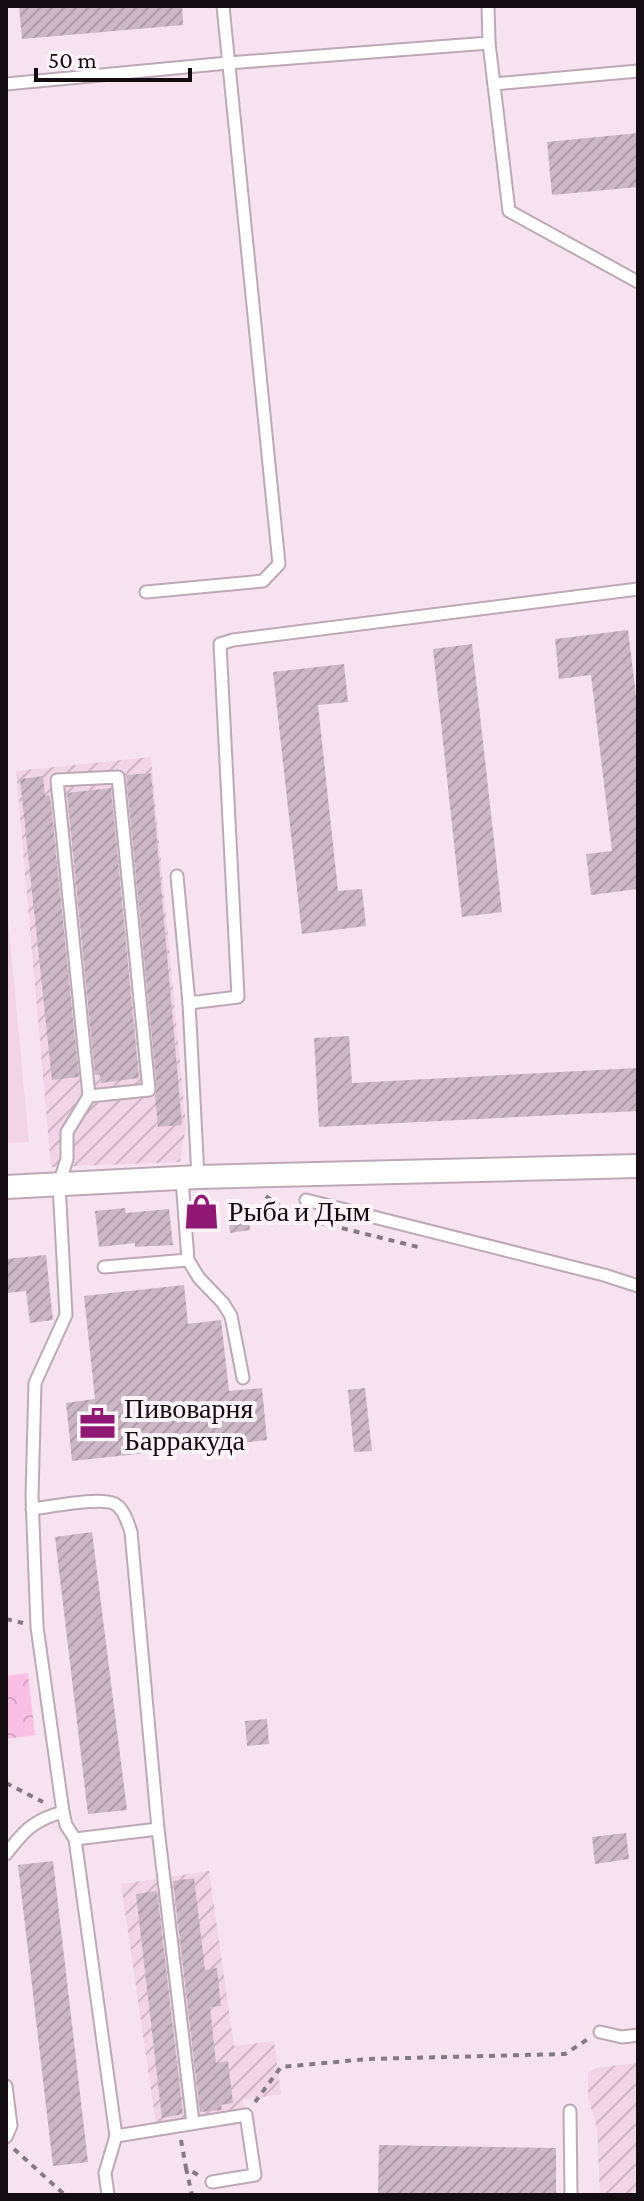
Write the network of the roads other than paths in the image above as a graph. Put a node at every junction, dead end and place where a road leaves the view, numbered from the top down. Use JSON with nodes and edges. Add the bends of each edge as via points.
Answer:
{"nodes":[{"id":1,"x":223,"y":6,"type":"edge"},
{"id":2,"x":488,"y":6,"type":"edge"},
{"id":3,"x":489,"y":43,"type":"junction"},
{"id":4,"x":228,"y":63,"type":"junction"},
{"id":5,"x":638,"y":71,"type":"edge"},
{"id":6,"x":6,"y":84,"type":"edge"},
{"id":7,"x":494,"y":84,"type":"junction"},
{"id":8,"x":638,"y":282,"type":"edge"},
{"id":9,"x":638,"y":589,"type":"edge"},
{"id":10,"x":146,"y":592,"type":"dead end"},
{"id":11,"x":177,"y":876,"type":"dead end"},
{"id":12,"x":189,"y":1003,"type":"junction"},
{"id":13,"x":89,"y":1096,"type":"junction"},
{"id":14,"x":638,"y":1166,"type":"edge"},
{"id":15,"x":190,"y":1178,"type":"junction"},
{"id":16,"x":59,"y":1184,"type":"junction"},
{"id":17,"x":6,"y":1187,"type":"edge"},
{"id":18,"x":306,"y":1200,"type":"dead end"},
{"id":19,"x":188,"y":1260,"type":"junction"},
{"id":20,"x":104,"y":1267,"type":"dead end"},
{"id":21,"x":638,"y":1286,"type":"edge"},
{"id":22,"x":243,"y":1378,"type":"dead end"},
{"id":23,"x":32,"y":1509,"type":"junction"},
{"id":24,"x":63,"y":1812,"type":"junction"},
{"id":25,"x":158,"y":1829,"type":"junction"},
{"id":26,"x":75,"y":1839,"type":"junction"},
{"id":27,"x":6,"y":1854,"type":"edge"},
{"id":28,"x":600,"y":2032,"type":"road end"},
{"id":29,"x":638,"y":2035,"type":"edge"},
{"id":30,"x":6,"y":2086,"type":"edge"},
{"id":31,"x":570,"y":2111,"type":"dead end"},
{"id":32,"x":193,"y":2123,"type":"junction"},
{"id":33,"x":116,"y":2136,"type":"junction"},
{"id":34,"x":6,"y":2139,"type":"edge"},
{"id":35,"x":212,"y":2182,"type":"road end"},
{"id":36,"x":108,"y":2195,"type":"edge"},
{"id":37,"x":571,"y":2195,"type":"edge"}],
"edges":[{"from":1,"to":4,"type":"lane"},
{"from":2,"to":3,"type":"lane"},
{"from":3,"to":4,"type":"lane"},
{"from":3,"to":7,"type":"lane"},
{"from":4,"to":6,"type":"lane"},
{"from":4,"to":10,"type":"lane","via":[[279,564],[263,581]]},
{"from":5,"to":7,"type":"lane"},
{"from":7,"to":8,"type":"lane","via":[[509,211]]},
{"from":9,"to":12,"type":"lane","via":[[220,644],[238,997]]},
{"from":11,"to":12,"type":"lane"},
{"from":12,"to":15,"type":"lane"},
{"from":13,"to":13,"type":"lane","via":[[149,1090],[118,777],[57,780]]},
{"from":13,"to":16,"type":"lane","via":[[67,1132],[67,1159]]},
{"from":14,"to":15,"type":"street"},
{"from":15,"to":16,"type":"street"},
{"from":15,"to":19,"type":"lane"},
{"from":16,"to":17,"type":"street"},
{"from":16,"to":23,"type":"lane","via":[[66,1315],[35,1383]]},
{"from":18,"to":21,"type":"lane"},
{"from":19,"to":20,"type":"lane"},
{"from":19,"to":22,"type":"lane","via":[[231,1316]]},
{"from":23,"to":24,"type":"lane","via":[[37,1627]]},
{"from":23,"to":25,"type":"lane","via":[[103,1501],[116,1505],[126,1518]]},
{"from":24,"to":26,"type":"lane"},
{"from":24,"to":27,"type":"lane","via":[[27,1827]]},
{"from":25,"to":26,"type":"lane"},
{"from":25,"to":32,"type":"lane"},
{"from":26,"to":33,"type":"lane"},
{"from":28,"to":29,"type":"lane"},
{"from":30,"to":34,"type":"lane","via":[[11,2126]]},
{"from":31,"to":37,"type":"lane"},
{"from":32,"to":33,"type":"lane"},
{"from":32,"to":35,"type":"lane","via":[[246,2115],[255,2175]]},
{"from":33,"to":36,"type":"lane","via":[[105,2173]]}]}
